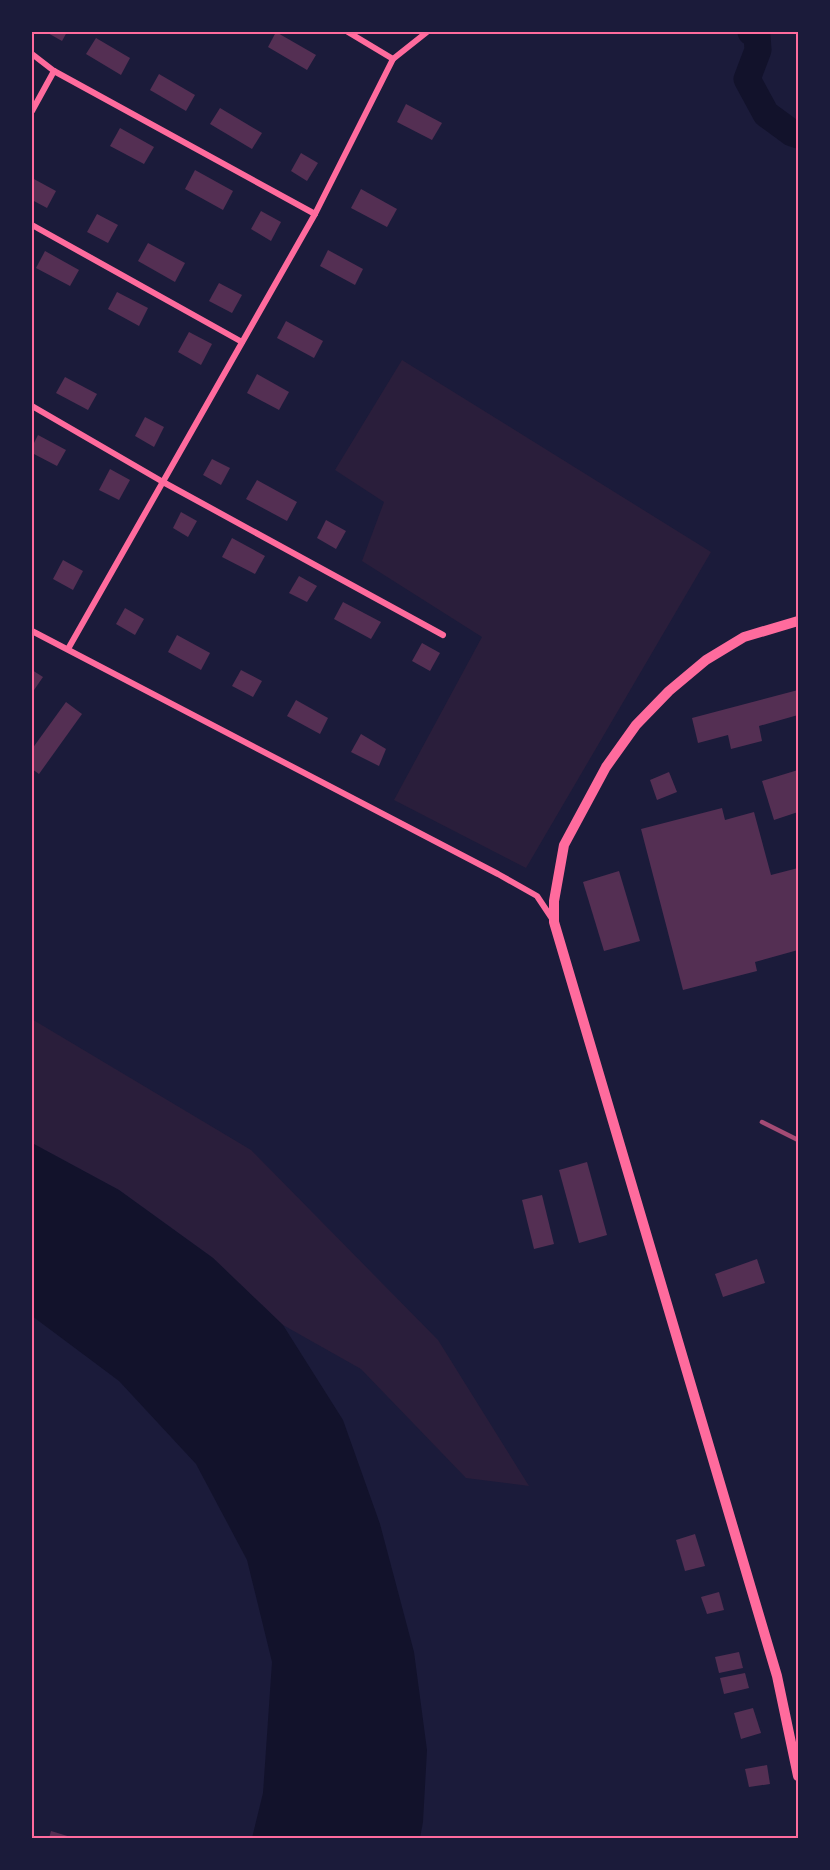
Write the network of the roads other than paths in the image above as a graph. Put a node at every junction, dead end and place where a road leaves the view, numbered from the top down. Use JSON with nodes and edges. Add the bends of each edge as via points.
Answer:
{"nodes":[{"id":1,"x":348,"y":32,"type":"edge"},
{"id":2,"x":427,"y":32,"type":"edge"},
{"id":3,"x":32,"y":54,"type":"edge"},
{"id":4,"x":393,"y":59,"type":"junction"},
{"id":5,"x":54,"y":71,"type":"junction"},
{"id":6,"x":32,"y":111,"type":"edge"},
{"id":7,"x":315,"y":214,"type":"junction"},
{"id":8,"x":32,"y":225,"type":"edge"},
{"id":9,"x":242,"y":342,"type":"junction"},
{"id":10,"x":32,"y":406,"type":"edge"},
{"id":11,"x":163,"y":482,"type":"junction"},
{"id":12,"x":798,"y":621,"type":"edge"},
{"id":13,"x":32,"y":631,"type":"edge"},
{"id":14,"x":443,"y":635,"type":"dead end"},
{"id":15,"x":68,"y":649,"type":"junction"},
{"id":16,"x":554,"y":922,"type":"junction"},
{"id":17,"x":798,"y":1776,"type":"edge"}],
"edges":[{"from":1,"to":4,"type":"street"},
{"from":2,"to":4,"type":"street"},
{"from":3,"to":5,"type":"street"},
{"from":4,"to":7,"type":"street"},
{"from":5,"to":6,"type":"street"},
{"from":5,"to":7,"type":"street"},
{"from":7,"to":9,"type":"street"},
{"from":8,"to":9,"type":"street"},
{"from":9,"to":11,"type":"street"},
{"from":10,"to":11,"type":"street"},
{"from":11,"to":14,"type":"street"},
{"from":11,"to":15,"type":"street"},
{"from":12,"to":16,"type":"main road","via":[[744,637],[706,660],[636,725],[606,767],[564,845]]},
{"from":13,"to":15,"type":"street"},
{"from":15,"to":16,"type":"street","via":[[498,874],[537,896]]},
{"from":16,"to":17,"type":"main road","via":[[777,1677]]}]}
